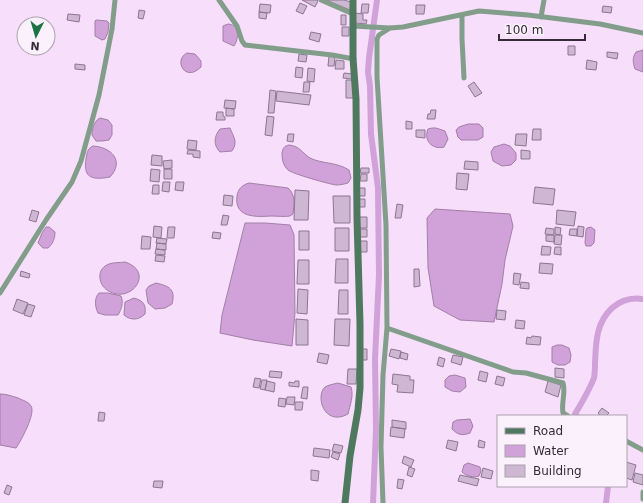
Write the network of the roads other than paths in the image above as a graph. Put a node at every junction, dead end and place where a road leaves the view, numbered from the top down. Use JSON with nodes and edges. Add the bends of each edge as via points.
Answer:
{"nodes":[{"id":1,"x":115,"y":0,"type":"edge"},
{"id":2,"x":219,"y":0,"type":"edge"},
{"id":3,"x":321,"y":0,"type":"edge"},
{"id":4,"x":353,"y":0,"type":"edge"},
{"id":5,"x":544,"y":0,"type":"edge"},
{"id":6,"x":353,"y":14,"type":"junction"},
{"id":7,"x":462,"y":15,"type":"junction"},
{"id":8,"x":541,"y":17,"type":"junction"},
{"id":9,"x":353,"y":26,"type":"junction"},
{"id":10,"x":390,"y":28,"type":"junction"},
{"id":11,"x":643,"y":33,"type":"edge"},
{"id":12,"x":354,"y":59,"type":"junction"},
{"id":13,"x":464,"y":78,"type":"dead end"},
{"id":14,"x":0,"y":293,"type":"edge"},
{"id":15,"x":387,"y":328,"type":"junction"},
{"id":16,"x":567,"y":415,"type":"edge"},
{"id":17,"x":627,"y":442,"type":"edge"},
{"id":18,"x":643,"y":450,"type":"edge"},
{"id":19,"x":643,"y":492,"type":"edge"},
{"id":20,"x":643,"y":499,"type":"edge"},
{"id":21,"x":345,"y":503,"type":"edge"},
{"id":22,"x":383,"y":503,"type":"edge"}],
"edges":[{"from":1,"to":14,"type":"street","via":[[99,94],[81,161],[72,182]]},
{"from":2,"to":12,"type":"street","via":[[235,22],[245,45]]},
{"from":3,"to":6,"type":"street"},
{"from":4,"to":6,"type":"street"},
{"from":5,"to":8,"type":"street"},
{"from":6,"to":9,"type":"street"},
{"from":7,"to":8,"type":"street","via":[[479,11]]},
{"from":7,"to":10,"type":"street"},
{"from":7,"to":13,"type":"street"},
{"from":8,"to":11,"type":"street","via":[[600,24]]},
{"from":9,"to":10,"type":"street"},
{"from":9,"to":12,"type":"street"},
{"from":10,"to":15,"type":"street","via":[[376,39],[385,192]]},
{"from":12,"to":21,"type":"street","via":[[360,388]]},
{"from":15,"to":16,"type":"street","via":[[514,372],[563,383],[562,408]]},
{"from":15,"to":22,"type":"street","via":[[381,447]]},
{"from":17,"to":18,"type":"street"},
{"from":19,"to":20,"type":"street"}]}
